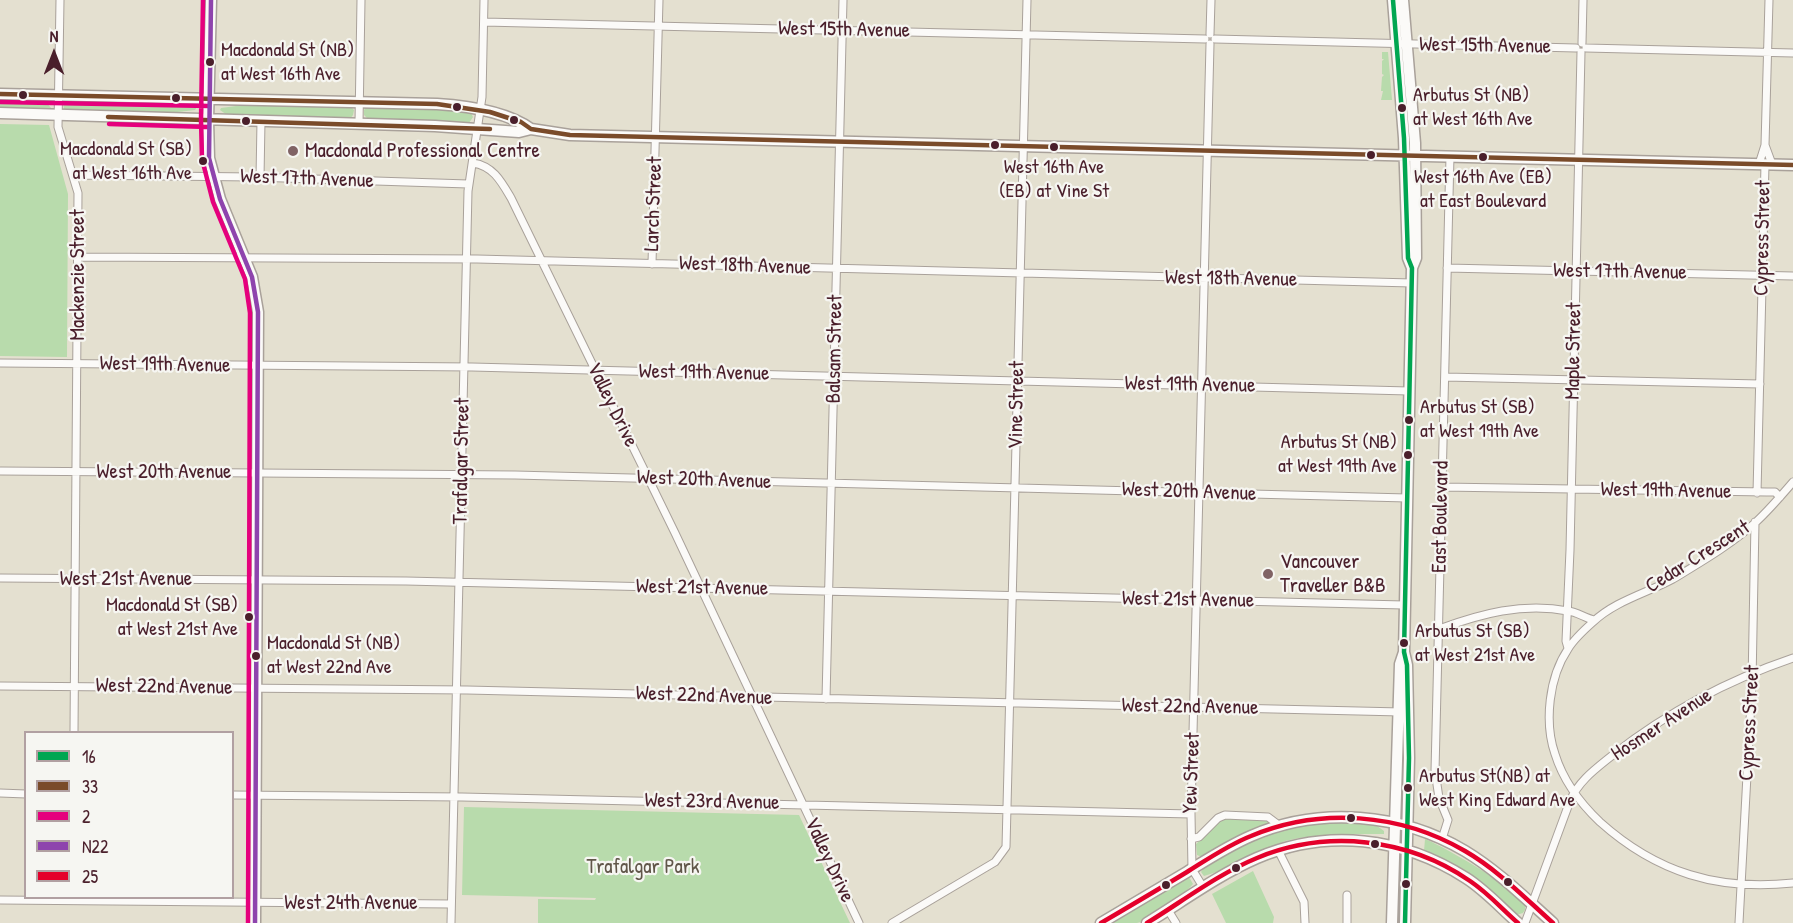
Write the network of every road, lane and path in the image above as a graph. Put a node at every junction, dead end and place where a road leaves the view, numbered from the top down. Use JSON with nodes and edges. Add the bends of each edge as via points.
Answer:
{"nodes":[{"id":1,"x":60,"y":0,"type":"edge"},
{"id":2,"x":211,"y":0,"type":"edge"},
{"id":3,"x":361,"y":0,"type":"edge"},
{"id":4,"x":484,"y":0,"type":"edge"},
{"id":5,"x":659,"y":0,"type":"edge"},
{"id":6,"x":843,"y":0,"type":"edge"},
{"id":7,"x":1027,"y":0,"type":"edge"},
{"id":8,"x":1211,"y":0,"type":"edge"},
{"id":9,"x":1394,"y":0,"type":"edge"},
{"id":10,"x":1403,"y":0,"type":"edge"},
{"id":11,"x":1583,"y":0,"type":"edge"},
{"id":12,"x":1769,"y":0,"type":"edge"},
{"id":13,"x":484,"y":21,"type":"junction"},
{"id":14,"x":658,"y":25,"type":"junction"},
{"id":15,"x":842,"y":30,"type":"junction"},
{"id":16,"x":1026,"y":35,"type":"junction"},
{"id":17,"x":1210,"y":39,"type":"junction"},
{"id":18,"x":1401,"y":44,"type":"junction"},
{"id":19,"x":1581,"y":48,"type":"junction"},
{"id":20,"x":1768,"y":53,"type":"junction"},
{"id":21,"x":1793,"y":53,"type":"edge"},
{"id":22,"x":0,"y":94,"type":"edge"},
{"id":23,"x":58,"y":96,"type":"junction"},
{"id":24,"x":208,"y":99,"type":"junction"},
{"id":25,"x":359,"y":102,"type":"junction"},
{"id":26,"x":481,"y":110,"type":"junction"},
{"id":27,"x":0,"y":114,"type":"edge"},
{"id":28,"x":58,"y":115,"type":"junction"},
{"id":29,"x":208,"y":120,"type":"junction"},
{"id":30,"x":261,"y":121,"type":"junction"},
{"id":31,"x":358,"y":123,"type":"junction"},
{"id":32,"x":478,"y":128,"type":"junction"},
{"id":33,"x":531,"y":129,"type":"junction"},
{"id":34,"x":656,"y":137,"type":"junction"},
{"id":35,"x":840,"y":141,"type":"junction"},
{"id":36,"x":1765,"y":145,"type":"junction"},
{"id":37,"x":1024,"y":146,"type":"junction"},
{"id":38,"x":1208,"y":150,"type":"junction"},
{"id":39,"x":1410,"y":155,"type":"junction"},
{"id":40,"x":1450,"y":156,"type":"junction"},
{"id":41,"x":1579,"y":159,"type":"junction"},
{"id":42,"x":473,"y":163,"type":"junction"},
{"id":43,"x":1765,"y":164,"type":"junction"},
{"id":44,"x":1793,"y":165,"type":"edge"},
{"id":45,"x":74,"y":175,"type":"junction"},
{"id":46,"x":213,"y":177,"type":"junction"},
{"id":47,"x":260,"y":178,"type":"junction"},
{"id":48,"x":468,"y":184,"type":"junction"},
{"id":49,"x":78,"y":257,"type":"junction"},
{"id":50,"x":245,"y":258,"type":"junction"},
{"id":51,"x":466,"y":259,"type":"junction"},
{"id":52,"x":541,"y":261,"type":"junction"},
{"id":53,"x":652,"y":264,"type":"junction"},
{"id":54,"x":1447,"y":268,"type":"junction"},
{"id":55,"x":837,"y":269,"type":"junction"},
{"id":56,"x":1576,"y":271,"type":"junction"},
{"id":57,"x":1021,"y":273,"type":"junction"},
{"id":58,"x":1763,"y":275,"type":"junction"},
{"id":59,"x":1793,"y":276,"type":"edge"},
{"id":60,"x":1204,"y":278,"type":"junction"},
{"id":61,"x":1412,"y":283,"type":"junction"},
{"id":62,"x":0,"y":363,"type":"edge"},
{"id":63,"x":77,"y":364,"type":"junction"},
{"id":64,"x":259,"y":366,"type":"junction"},
{"id":65,"x":464,"y":367,"type":"junction"},
{"id":66,"x":595,"y":370,"type":"junction"},
{"id":67,"x":834,"y":376,"type":"junction"},
{"id":68,"x":1445,"y":377,"type":"junction"},
{"id":69,"x":1574,"y":380,"type":"junction"},
{"id":70,"x":1018,"y":381,"type":"junction"},
{"id":71,"x":1760,"y":384,"type":"junction"},
{"id":72,"x":1202,"y":385,"type":"junction"},
{"id":73,"x":1409,"y":391,"type":"junction"},
{"id":74,"x":0,"y":471,"type":"edge"},
{"id":75,"x":76,"y":472,"type":"junction"},
{"id":76,"x":258,"y":473,"type":"junction"},
{"id":77,"x":461,"y":474,"type":"junction"},
{"id":78,"x":647,"y":478,"type":"junction"},
{"id":79,"x":832,"y":483,"type":"junction"},
{"id":80,"x":1793,"y":483,"type":"edge"},
{"id":81,"x":1442,"y":487,"type":"junction"},
{"id":82,"x":1015,"y":488,"type":"junction"},
{"id":83,"x":1571,"y":490,"type":"junction"},
{"id":84,"x":1200,"y":492,"type":"junction"},
{"id":85,"x":1757,"y":493,"type":"junction"},
{"id":86,"x":1780,"y":497,"type":"junction"},
{"id":87,"x":1407,"y":498,"type":"junction"},
{"id":88,"x":1755,"y":522,"type":"junction"},
{"id":89,"x":0,"y":578,"type":"edge"},
{"id":90,"x":75,"y":579,"type":"junction"},
{"id":91,"x":258,"y":580,"type":"junction"},
{"id":92,"x":459,"y":582,"type":"junction"},
{"id":93,"x":701,"y":588,"type":"junction"},
{"id":94,"x":829,"y":591,"type":"junction"},
{"id":95,"x":1012,"y":595,"type":"junction"},
{"id":96,"x":1197,"y":600,"type":"junction"},
{"id":97,"x":1404,"y":605,"type":"junction"},
{"id":98,"x":1567,"y":610,"type":"junction"},
{"id":99,"x":1594,"y":620,"type":"junction"},
{"id":100,"x":1438,"y":629,"type":"junction"},
{"id":101,"x":1568,"y":648,"type":"junction"},
{"id":102,"x":1793,"y":658,"type":"edge"},
{"id":103,"x":1753,"y":673,"type":"junction"},
{"id":104,"x":0,"y":686,"type":"edge"},
{"id":105,"x":75,"y":686,"type":"junction"},
{"id":106,"x":257,"y":688,"type":"junction"},
{"id":107,"x":456,"y":689,"type":"junction"},
{"id":108,"x":752,"y":697,"type":"junction"},
{"id":109,"x":826,"y":699,"type":"junction"},
{"id":110,"x":1010,"y":703,"type":"junction"},
{"id":111,"x":1194,"y":707,"type":"junction"},
{"id":112,"x":1403,"y":712,"type":"junction"},
{"id":113,"x":74,"y":731,"type":"edge"},
{"id":114,"x":1574,"y":792,"type":"junction"},
{"id":115,"x":0,"y":793,"type":"edge"},
{"id":116,"x":24,"y":794,"type":"edge"},
{"id":117,"x":234,"y":795,"type":"edge"},
{"id":118,"x":256,"y":795,"type":"junction"},
{"id":119,"x":453,"y":797,"type":"junction"},
{"id":120,"x":803,"y":805,"type":"junction"},
{"id":121,"x":1008,"y":810,"type":"junction"},
{"id":122,"x":1191,"y":814,"type":"junction"},
{"id":123,"x":1280,"y":826,"type":"junction"},
{"id":124,"x":1402,"y":826,"type":"junction"},
{"id":125,"x":1191,"y":838,"type":"junction"},
{"id":126,"x":1442,"y":839,"type":"junction"},
{"id":127,"x":1396,"y":847,"type":"junction"},
{"id":128,"x":1278,"y":850,"type":"junction"},
{"id":129,"x":1407,"y":850,"type":"junction"},
{"id":130,"x":1192,"y":868,"type":"junction"},
{"id":131,"x":1793,"y":884,"type":"edge"},
{"id":132,"x":1741,"y":886,"type":"junction"},
{"id":133,"x":1203,"y":887,"type":"junction"},
{"id":134,"x":1347,"y":895,"type":"dead end"},
{"id":135,"x":73,"y":899,"type":"edge"},
{"id":136,"x":0,"y":900,"type":"edge"},
{"id":137,"x":256,"y":903,"type":"junction"},
{"id":138,"x":1532,"y":903,"type":"junction"},
{"id":139,"x":451,"y":904,"type":"junction"},
{"id":140,"x":1168,"y":910,"type":"junction"},
{"id":141,"x":255,"y":923,"type":"edge"},
{"id":142,"x":451,"y":923,"type":"edge"},
{"id":143,"x":859,"y":923,"type":"edge"},
{"id":144,"x":892,"y":923,"type":"edge"},
{"id":145,"x":1101,"y":923,"type":"edge"},
{"id":146,"x":1147,"y":923,"type":"edge"},
{"id":147,"x":1176,"y":923,"type":"edge"},
{"id":148,"x":1305,"y":923,"type":"edge"},
{"id":149,"x":1347,"y":923,"type":"edge"},
{"id":150,"x":1392,"y":923,"type":"edge"},
{"id":151,"x":1405,"y":923,"type":"edge"},
{"id":152,"x":1518,"y":923,"type":"edge"},
{"id":153,"x":1525,"y":923,"type":"edge"},
{"id":154,"x":1553,"y":923,"type":"edge"},
{"id":155,"x":1739,"y":923,"type":"edge"}],
"edges":[{"from":1,"to":23,"type":"street","name":"Mackenzie Street"},
{"from":2,"to":24,"type":"main road"},
{"from":3,"to":25,"type":"street"},
{"from":4,"to":13,"type":"street","name":"Trafalgar Street"},
{"from":5,"to":14,"type":"street","name":"Larch Street"},
{"from":6,"to":15,"type":"street","name":"Balsam Street"},
{"from":7,"to":16,"type":"street","name":"Vine Street"},
{"from":8,"to":17,"type":"street","name":"Yew Street"},
{"from":9,"to":18,"type":"main road"},
{"from":10,"to":18,"type":"main road"},
{"from":11,"to":19,"type":"street","name":"Maple Street"},
{"from":12,"to":20,"type":"street","name":"Cypress Street"},
{"from":13,"to":14,"type":"street","name":"West 15th Avenue"},
{"from":13,"to":26,"type":"street","name":"Trafalgar Street"},
{"from":14,"to":15,"type":"street","name":"West 15th Avenue"},
{"from":14,"to":34,"type":"street","name":"Larch Street"},
{"from":15,"to":16,"type":"street","name":"West 15th Avenue"},
{"from":15,"to":35,"type":"street","name":"Balsam Street"},
{"from":16,"to":17,"type":"street","name":"West 15th Avenue"},
{"from":16,"to":37,"type":"street","name":"Vine Street"},
{"from":17,"to":18,"type":"street","name":"West 15th Avenue"},
{"from":17,"to":38,"type":"street","name":"Yew Street"},
{"from":18,"to":19,"type":"street","name":"West 15th Avenue"},
{"from":18,"to":39,"type":"main road"},
{"from":19,"to":20,"type":"street","name":"West 15th Avenue"},
{"from":19,"to":41,"type":"street","name":"Maple Street"},
{"from":20,"to":21,"type":"street","name":"West 15th Avenue"},
{"from":20,"to":36,"type":"street","name":"Cypress Street"},
{"from":22,"to":23,"type":"main road"},
{"from":23,"to":24,"type":"main road"},
{"from":23,"to":28,"type":"street","name":"Mackenzie Street"},
{"from":24,"to":25,"type":"main road"},
{"from":24,"to":29,"type":"main road"},
{"from":25,"to":26,"type":"main road","via":[[437,104]]},
{"from":25,"to":31,"type":"street"},
{"from":26,"to":32,"type":"street","name":"Trafalgar Street"},
{"from":26,"to":33,"type":"main road"},
{"from":27,"to":28,"type":"main road"},
{"from":28,"to":29,"type":"main road"},
{"from":28,"to":45,"type":"street","name":"Mackenzie Street","via":[[58,127]]},
{"from":29,"to":30,"type":"main road"},
{"from":29,"to":46,"type":"main road"},
{"from":30,"to":31,"type":"main road"},
{"from":30,"to":47,"type":"street"},
{"from":31,"to":32,"type":"main road"},
{"from":32,"to":33,"type":"main road","via":[[519,132]]},
{"from":32,"to":42,"type":"street","name":"Trafalgar Street"},
{"from":33,"to":34,"type":"main road","via":[[570,135]]},
{"from":34,"to":35,"type":"main road"},
{"from":34,"to":53,"type":"street","name":"Larch Street"},
{"from":35,"to":37,"type":"main road"},
{"from":35,"to":55,"type":"street","name":"Balsam Street"},
{"from":36,"to":43,"type":"street","name":"Cypress Street"},
{"from":36,"to":43,"type":"street","name":"Cypress Street"},
{"from":37,"to":38,"type":"main road"},
{"from":37,"to":57,"type":"street","name":"Vine Street"},
{"from":38,"to":39,"type":"main road"},
{"from":38,"to":60,"type":"street","name":"Yew Street"},
{"from":39,"to":40,"type":"main road"},
{"from":39,"to":61,"type":"main road","via":[[1408,258]]},
{"from":40,"to":41,"type":"main road"},
{"from":40,"to":54,"type":"street","name":"East Boulevard"},
{"from":41,"to":43,"type":"main road"},
{"from":41,"to":56,"type":"street","name":"Maple Street"},
{"from":42,"to":48,"type":"street","name":"Trafalgar Street"},
{"from":42,"to":52,"type":"street","name":"Valley Drive","via":[[484,165],[499,177]]},
{"from":43,"to":44,"type":"main road"},
{"from":43,"to":58,"type":"street","name":"Cypress Street"},
{"from":45,"to":46,"type":"street","name":"West 17th Avenue"},
{"from":45,"to":49,"type":"street","name":"Mackenzie Street","via":[[78,193]]},
{"from":46,"to":47,"type":"street","name":"West 17th Avenue"},
{"from":46,"to":50,"type":"main road"},
{"from":47,"to":48,"type":"street","name":"West 17th Avenue"},
{"from":48,"to":51,"type":"street","name":"Trafalgar Street"},
{"from":49,"to":50,"type":"street","name":"West 18th Avenue"},
{"from":49,"to":63,"type":"street","name":"Mackenzie Street"},
{"from":50,"to":51,"type":"street","name":"West 18th Avenue"},
{"from":50,"to":64,"type":"main road","via":[[258,312]]},
{"from":51,"to":52,"type":"street","name":"West 18th Avenue"},
{"from":51,"to":65,"type":"street","name":"Trafalgar Street"},
{"from":52,"to":53,"type":"street","name":"West 18th Avenue"},
{"from":52,"to":66,"type":"street","name":"Valley Drive"},
{"from":53,"to":55,"type":"street","name":"West 18th Avenue"},
{"from":54,"to":56,"type":"street","name":"West 17th Avenue"},
{"from":54,"to":68,"type":"street","name":"East Boulevard"},
{"from":55,"to":57,"type":"street","name":"West 18th Avenue"},
{"from":55,"to":67,"type":"street","name":"Balsam Street"},
{"from":56,"to":58,"type":"street","name":"West 17th Avenue"},
{"from":56,"to":69,"type":"street","name":"Maple Street"},
{"from":57,"to":60,"type":"street","name":"West 18th Avenue"},
{"from":57,"to":70,"type":"street","name":"Vine Street"},
{"from":58,"to":59,"type":"street","name":"West 17th Avenue"},
{"from":58,"to":71,"type":"street","name":"Cypress Street"},
{"from":60,"to":61,"type":"street","name":"West 18th Avenue"},
{"from":60,"to":72,"type":"street","name":"Yew Street"},
{"from":61,"to":73,"type":"main road"},
{"from":62,"to":63,"type":"street","name":"West 19th Avenue"},
{"from":63,"to":64,"type":"street","name":"West 19th Avenue"},
{"from":63,"to":75,"type":"street","name":"Mackenzie Street"},
{"from":64,"to":65,"type":"street","name":"West 19th Avenue"},
{"from":64,"to":76,"type":"main road"},
{"from":65,"to":66,"type":"street","name":"West 19th Avenue"},
{"from":65,"to":77,"type":"street","name":"Trafalgar Street"},
{"from":66,"to":67,"type":"street","name":"West 19th Avenue"},
{"from":66,"to":78,"type":"street","name":"Valley Drive"},
{"from":67,"to":70,"type":"street","name":"West 19th Avenue"},
{"from":67,"to":79,"type":"street","name":"Balsam Street"},
{"from":68,"to":69,"type":"street"},
{"from":68,"to":81,"type":"street","name":"East Boulevard"},
{"from":69,"to":71,"type":"street"},
{"from":69,"to":83,"type":"street","name":"Maple Street"},
{"from":70,"to":72,"type":"street","name":"West 19th Avenue"},
{"from":70,"to":82,"type":"street","name":"Vine Street"},
{"from":71,"to":85,"type":"street","name":"Cypress Street"},
{"from":72,"to":73,"type":"street","name":"West 19th Avenue"},
{"from":72,"to":84,"type":"street","name":"Yew Street"},
{"from":73,"to":87,"type":"main road"},
{"from":74,"to":75,"type":"street","name":"West 20th Avenue"},
{"from":75,"to":76,"type":"street","name":"West 20th Avenue"},
{"from":75,"to":90,"type":"street","name":"Mackenzie Street"},
{"from":76,"to":77,"type":"street","name":"West 20th Avenue"},
{"from":76,"to":91,"type":"main road"},
{"from":77,"to":78,"type":"street","name":"West 20th Avenue"},
{"from":77,"to":92,"type":"street","name":"Trafalgar Street"},
{"from":78,"to":79,"type":"street","name":"West 20th Avenue"},
{"from":78,"to":93,"type":"street","name":"Valley Drive"},
{"from":79,"to":82,"type":"street","name":"West 20th Avenue"},
{"from":79,"to":94,"type":"street","name":"Balsam Street"},
{"from":80,"to":86,"type":"street","name":"Cedar Crescent"},
{"from":81,"to":83,"type":"street","name":"West 19th Avenue"},
{"from":81,"to":100,"type":"street","name":"East Boulevard"},
{"from":82,"to":84,"type":"street","name":"West 20th Avenue"},
{"from":82,"to":95,"type":"street","name":"Vine Street"},
{"from":83,"to":85,"type":"street","name":"West 19th Avenue"},
{"from":83,"to":98,"type":"street","name":"Maple Street"},
{"from":84,"to":87,"type":"street","name":"West 20th Avenue"},
{"from":84,"to":96,"type":"street","name":"Yew Street"},
{"from":85,"to":86,"type":"street","name":"West 19th Avenue","via":[[1775,492]]},
{"from":86,"to":88,"type":"street","name":"Cedar Crescent"},
{"from":87,"to":97,"type":"main road"},
{"from":88,"to":99,"type":"street","name":"Cedar Crescent","via":[[1671,579]]},
{"from":88,"to":103,"type":"street","name":"Cypress Street"},
{"from":89,"to":90,"type":"street","name":"West 21st Avenue"},
{"from":90,"to":91,"type":"street","name":"West 21st Avenue"},
{"from":90,"to":105,"type":"street","name":"Mackenzie Street"},
{"from":91,"to":92,"type":"street","name":"West 21st Avenue"},
{"from":91,"to":106,"type":"main road"},
{"from":92,"to":93,"type":"street","name":"West 21st Avenue"},
{"from":92,"to":107,"type":"street","name":"Trafalgar Street"},
{"from":93,"to":94,"type":"street","name":"West 21st Avenue"},
{"from":93,"to":108,"type":"street","name":"Valley Drive"},
{"from":94,"to":95,"type":"street","name":"West 21st Avenue"},
{"from":94,"to":109,"type":"street","name":"Balsam Street"},
{"from":95,"to":96,"type":"street","name":"West 21st Avenue"},
{"from":95,"to":110,"type":"street","name":"Vine Street"},
{"from":96,"to":97,"type":"street","name":"West 21st Avenue"},
{"from":96,"to":111,"type":"street","name":"Yew Street"},
{"from":97,"to":112,"type":"main road","via":[[1404,652],[1400,664]]},
{"from":98,"to":99,"type":"street"},
{"from":98,"to":100,"type":"street","via":[[1511,609]]},
{"from":98,"to":101,"type":"street","name":"Maple Street"},
{"from":99,"to":101,"type":"street","name":"Cedar Crescent"},
{"from":100,"to":126,"type":"street","name":"East Boulevard","via":[[1435,771],[1448,820]]},
{"from":101,"to":114,"type":"street","name":"Cedar Crescent","via":[[1553,687],[1550,729],[1555,754]]},
{"from":102,"to":103,"type":"street","name":"Hosmer Avenue"},
{"from":103,"to":114,"type":"street","name":"Hosmer Avenue","via":[[1677,710],[1597,768]]},
{"from":103,"to":132,"type":"street","name":"Cypress Street"},
{"from":104,"to":105,"type":"street","name":"West 22nd Avenue"},
{"from":105,"to":106,"type":"street","name":"West 22nd Avenue"},
{"from":105,"to":113,"type":"street","name":"Mackenzie Street"},
{"from":106,"to":107,"type":"street","name":"West 22nd Avenue"},
{"from":106,"to":118,"type":"main road"},
{"from":107,"to":108,"type":"street","name":"West 22nd Avenue"},
{"from":107,"to":119,"type":"street","name":"Trafalgar Street"},
{"from":108,"to":109,"type":"street","name":"West 22nd Avenue"},
{"from":108,"to":120,"type":"street","name":"Valley Drive"},
{"from":109,"to":110,"type":"street","name":"West 22nd Avenue"},
{"from":110,"to":111,"type":"street","name":"West 22nd Avenue"},
{"from":110,"to":121,"type":"street","name":"Vine Street"},
{"from":111,"to":112,"type":"street","name":"West 22nd Avenue"},
{"from":111,"to":122,"type":"street","name":"Yew Street"},
{"from":112,"to":124,"type":"main road"},
{"from":114,"to":132,"type":"street","name":"Cedar Crescent","via":[[1596,818],[1636,850],[1672,869]]},
{"from":114,"to":138,"type":"street"},
{"from":115,"to":116,"type":"street"},
{"from":117,"to":118,"type":"street","name":"West 23rd Avenue"},
{"from":118,"to":119,"type":"street","name":"West 23rd Avenue"},
{"from":118,"to":137,"type":"main road"},
{"from":119,"to":120,"type":"street","name":"West 23rd Avenue"},
{"from":119,"to":139,"type":"street","name":"Trafalgar Street"},
{"from":120,"to":121,"type":"street","name":"West 23rd Avenue"},
{"from":120,"to":143,"type":"street","name":"Valley Drive"},
{"from":121,"to":122,"type":"street","name":"West 23rd Avenue"},
{"from":121,"to":144,"type":"street","name":"Vine Street","via":[[1006,847],[1000,857]]},
{"from":122,"to":125,"type":"street","name":"Yew Street"},
{"from":123,"to":124,"type":"main road","via":[[1345,817]]},
{"from":123,"to":125,"type":"street","via":[[1261,815],[1225,815],[1199,837]]},
{"from":123,"to":130,"type":"main road","via":[[1236,843]]},
{"from":124,"to":126,"type":"main road"},
{"from":124,"to":127,"type":"main road"},
{"from":124,"to":129,"type":"main road"},
{"from":125,"to":130,"type":"street","name":"Yew Street"},
{"from":126,"to":138,"type":"main road","via":[[1485,865]]},
{"from":127,"to":128,"type":"main road","via":[[1336,839]]},
{"from":127,"to":129,"type":"main road"},
{"from":127,"to":150,"type":"main road"},
{"from":128,"to":133,"type":"main road"},
{"from":128,"to":148,"type":"street","via":[[1304,902]]},
{"from":129,"to":151,"type":"main road"},
{"from":129,"to":152,"type":"main road","via":[[1468,879]]},
{"from":130,"to":133,"type":"street","name":"Yew Street"},
{"from":130,"to":145,"type":"main road"},
{"from":131,"to":132,"type":"street","name":"Cedar Crescent"},
{"from":132,"to":155,"type":"street","name":"Cypress Street"},
{"from":133,"to":140,"type":"main road"},
{"from":134,"to":149,"type":"street"},
{"from":135,"to":136,"type":"street","name":"West 24th Avenue"},
{"from":135,"to":137,"type":"street","name":"West 24th Avenue"},
{"from":137,"to":139,"type":"street","name":"West 24th Avenue"},
{"from":137,"to":141,"type":"main road"},
{"from":138,"to":153,"type":"street"},
{"from":138,"to":154,"type":"main road"},
{"from":139,"to":142,"type":"street","name":"Trafalgar Street"},
{"from":140,"to":146,"type":"main road"},
{"from":140,"to":147,"type":"street"}]}
